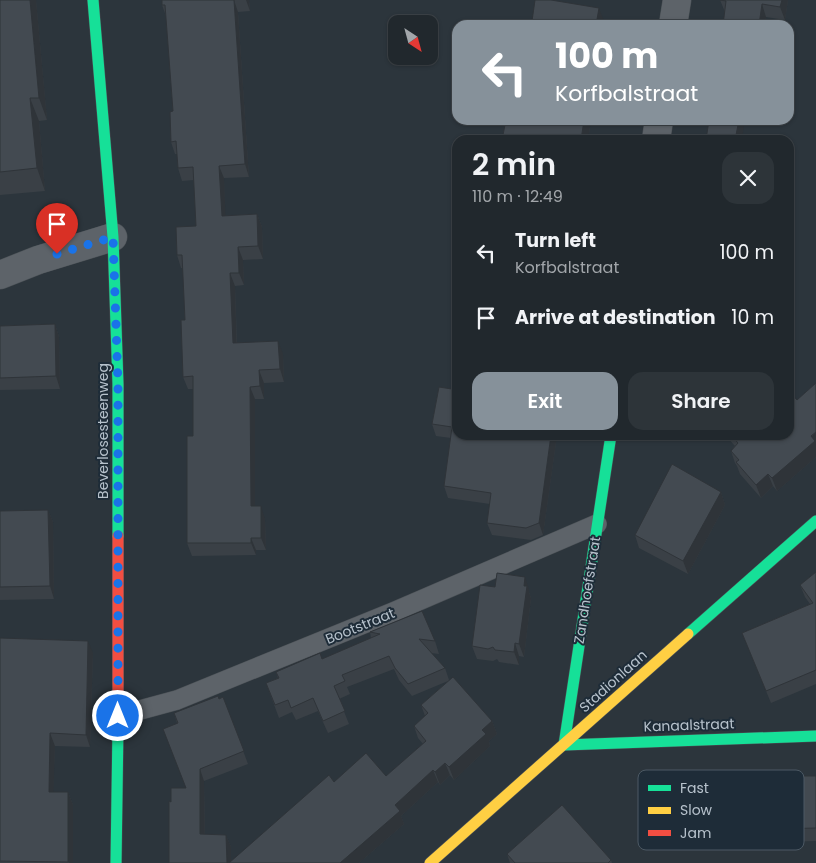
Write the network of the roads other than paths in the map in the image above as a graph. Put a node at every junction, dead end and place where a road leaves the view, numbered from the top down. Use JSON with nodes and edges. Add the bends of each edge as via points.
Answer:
{"nodes":[{"id":1,"x":93,"y":0,"type":"edge"},
{"id":2,"x":677,"y":0,"type":"edge"},
{"id":3,"x":675,"y":20,"type":"edge"},
{"id":4,"x":113,"y":237,"type":"junction"},
{"id":5,"x":0,"y":275,"type":"edge"},
{"id":6,"x":610,"y":440,"type":"edge"},
{"id":7,"x":816,"y":521,"type":"edge"},
{"id":8,"x":597,"y":524,"type":"junction"},
{"id":9,"x":118,"y":716,"type":"junction"},
{"id":10,"x":816,"y":736,"type":"edge"},
{"id":11,"x":564,"y":745,"type":"junction"},
{"id":12,"x":116,"y":863,"type":"edge"},
{"id":13,"x":430,"y":863,"type":"edge"}],
"edges":[{"from":1,"to":4,"type":"street","name":"Beverlosesteenweg"},
{"from":2,"to":3,"type":"street"},
{"from":4,"to":5,"type":"street"},
{"from":4,"to":9,"type":"street","name":"Beverlosesteenweg","via":[[118,384]]},
{"from":6,"to":8,"type":"street","name":"Zandhoefstraat"},
{"from":7,"to":11,"type":"street","name":"Stadionlaan"},
{"from":8,"to":9,"type":"lane","name":"Bootstraat","via":[[177,700]]},
{"from":8,"to":11,"type":"street","name":"Zandhoefstraat"},
{"from":9,"to":12,"type":"street","name":"Beverlosesteenweg"},
{"from":10,"to":11,"type":"street","name":"Kanaalstraat"},
{"from":11,"to":13,"type":"street","name":"Stadionlaan"}]}
